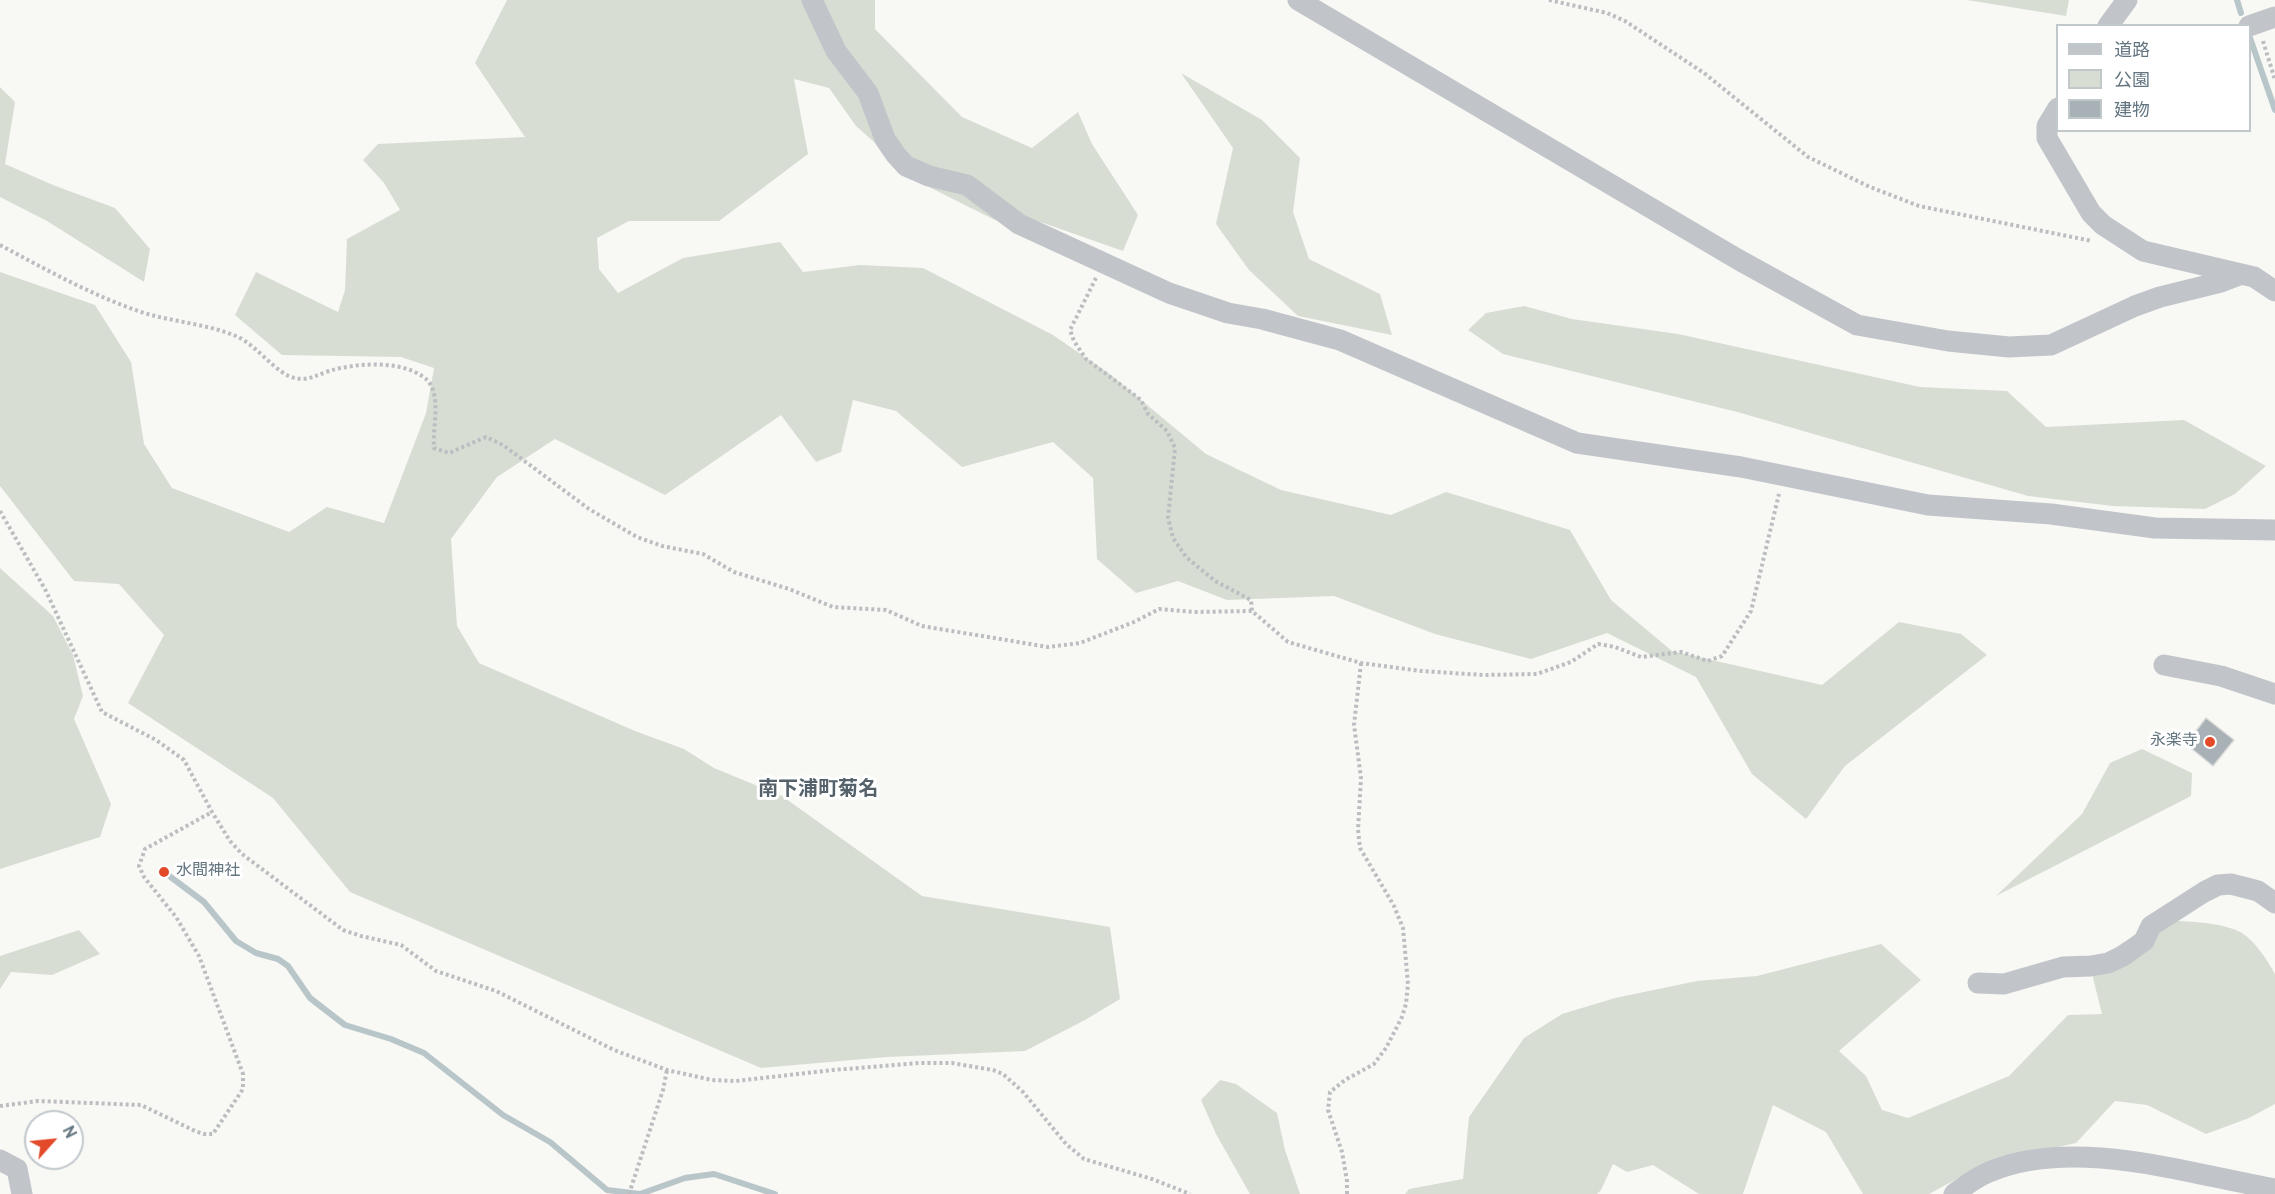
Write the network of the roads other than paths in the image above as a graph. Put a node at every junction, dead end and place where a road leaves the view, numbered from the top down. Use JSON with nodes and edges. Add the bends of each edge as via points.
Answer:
{"nodes":[{"id":1,"x":812,"y":0,"type":"edge"},
{"id":2,"x":1298,"y":0,"type":"edge"},
{"id":3,"x":2127,"y":0,"type":"edge"},
{"id":4,"x":2109,"y":24,"type":"edge"},
{"id":5,"x":2056,"y":111,"type":"edge"},
{"id":6,"x":2242,"y":274,"type":"junction"},
{"id":7,"x":2275,"y":291,"type":"edge"},
{"id":8,"x":2275,"y":530,"type":"edge"},
{"id":9,"x":2164,"y":666,"type":"dead end"},
{"id":10,"x":2275,"y":694,"type":"edge"},
{"id":11,"x":2275,"y":903,"type":"edge"},
{"id":12,"x":1978,"y":983,"type":"dead end"},
{"id":13,"x":0,"y":1160,"type":"edge"},
{"id":14,"x":2275,"y":1189,"type":"edge"},
{"id":15,"x":22,"y":1194,"type":"edge"},
{"id":16,"x":1954,"y":1194,"type":"edge"}],
"edges":[{"from":1,"to":8,"type":"street","via":[[836,51],[868,93],[885,139],[906,166],[967,185],[1019,224],[1199,305],[1340,340],[1577,443],[1698,460],[1928,505],[2051,514],[2155,528]]},
{"from":2,"to":6,"type":"street","via":[[1739,260],[1857,325],[1948,341],[2008,347],[2051,345],[2135,306]]},
{"from":3,"to":4,"type":"street"},
{"from":5,"to":6,"type":"street","via":[[2047,126],[2047,138],[2091,213],[2103,225],[2143,250]]},
{"from":6,"to":7,"type":"street"},
{"from":9,"to":10,"type":"street","via":[[2221,676]]},
{"from":11,"to":12,"type":"street","via":[[2258,891],[2218,885],[2151,926],[2144,940],[2108,963],[2063,967],[2004,984]]},
{"from":13,"to":15,"type":"street","via":[[17,1169]]},
{"from":14,"to":16,"type":"street","via":[[2126,1161],[2067,1156],[2008,1165],[1986,1173]]}]}
